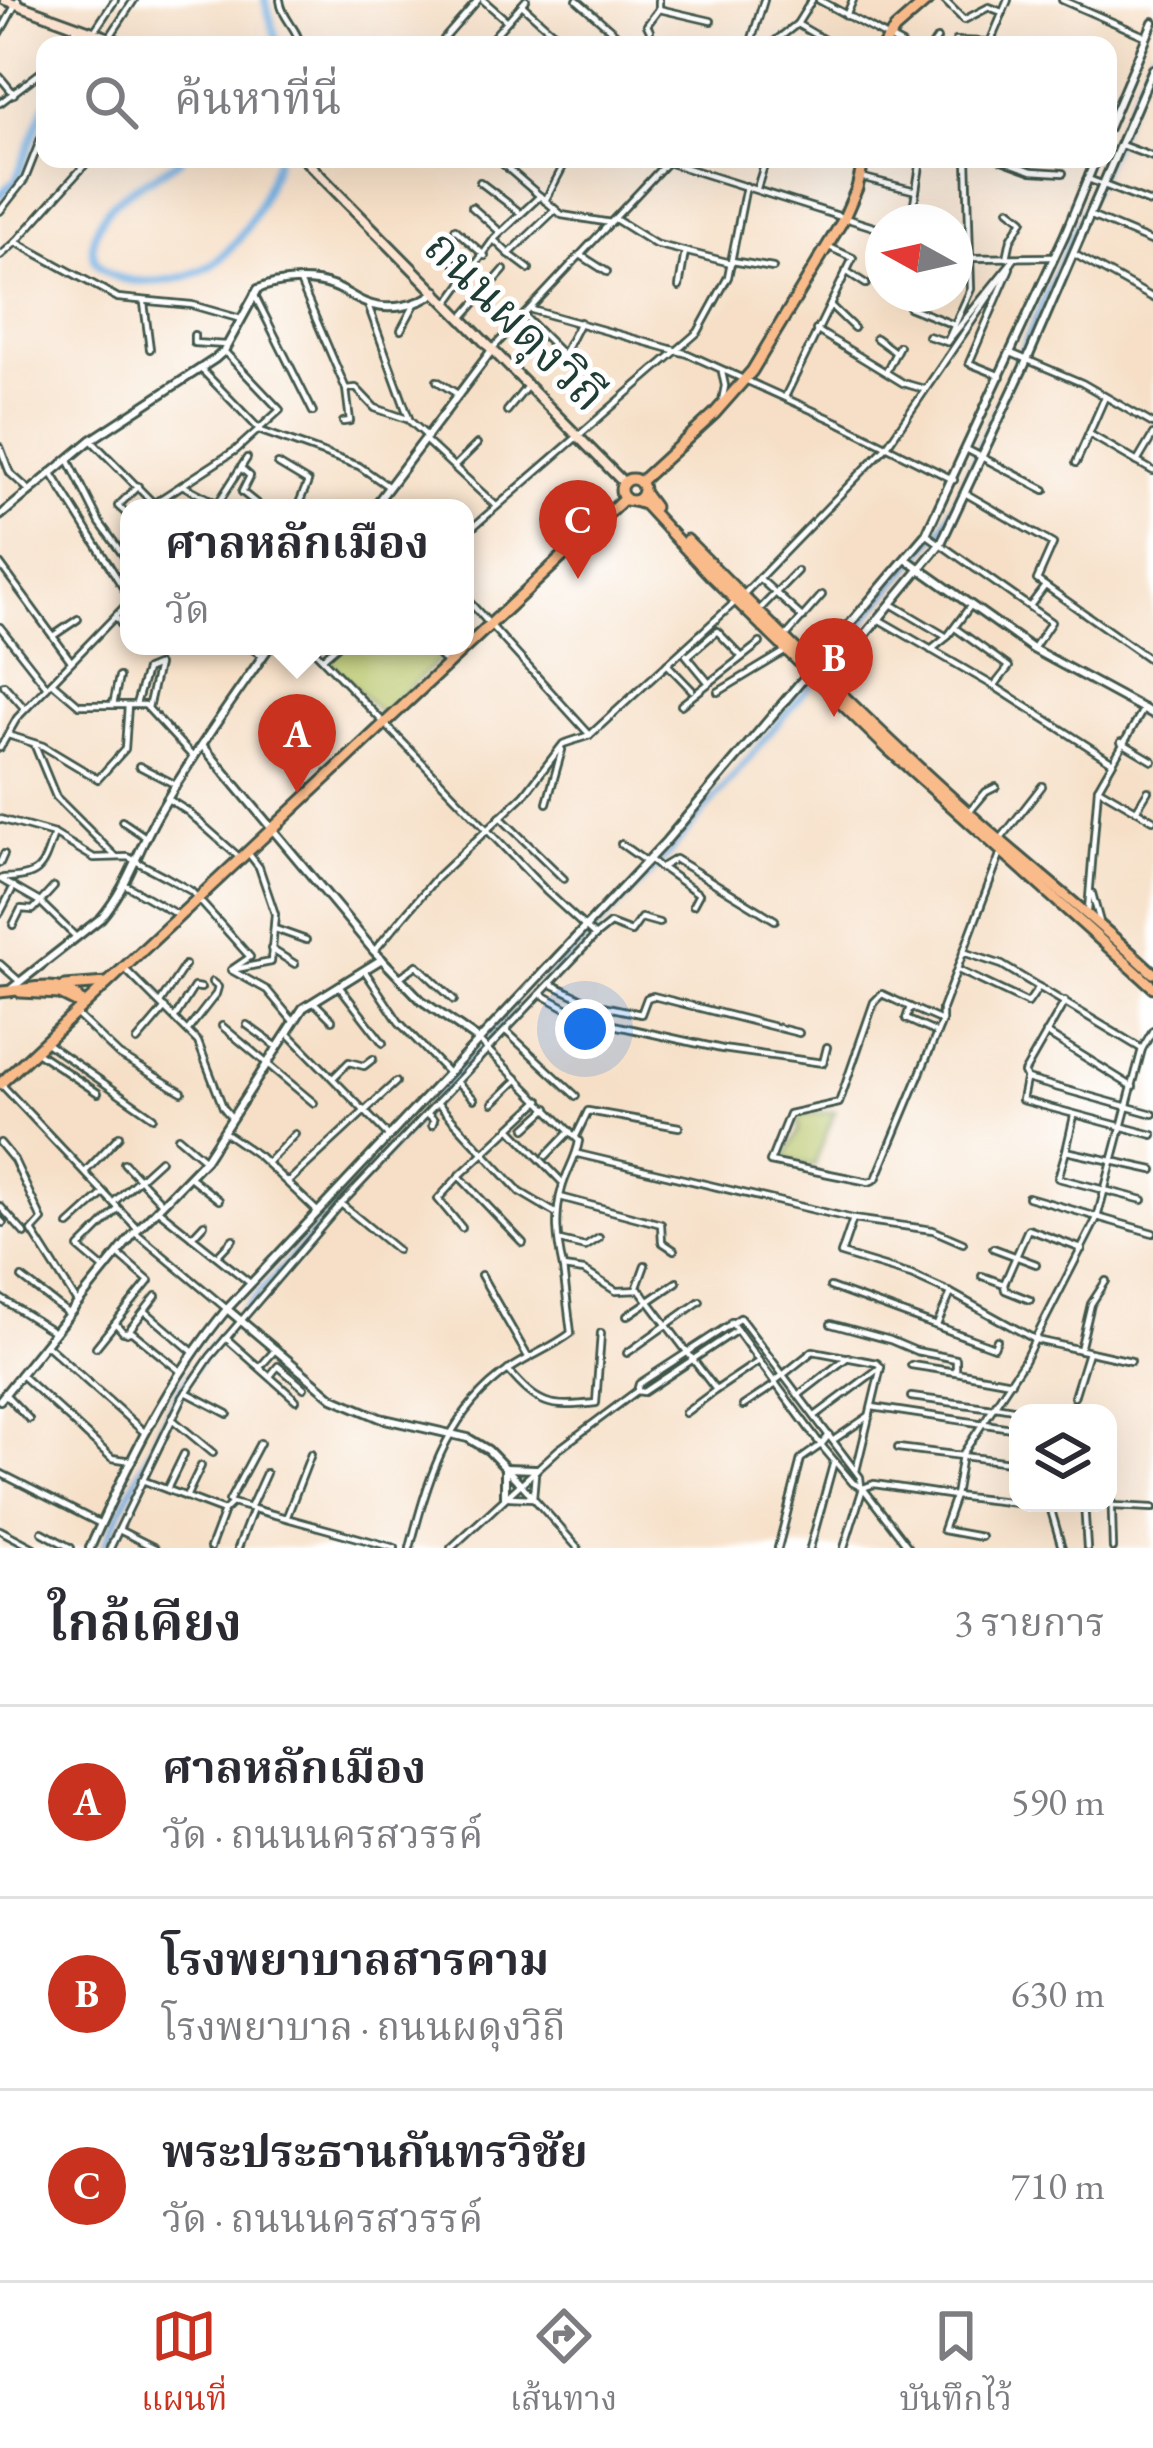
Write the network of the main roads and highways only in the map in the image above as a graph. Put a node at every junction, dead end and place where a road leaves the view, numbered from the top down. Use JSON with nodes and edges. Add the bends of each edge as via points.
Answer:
{"nodes":[{"id":1,"x":928,"y":0,"type":"edge"},
{"id":2,"x":9,"y":1,"type":"edge"},
{"id":3,"x":103,"y":36,"type":"edge"},
{"id":4,"x":891,"y":36,"type":"edge"},
{"id":5,"x":313,"y":168,"type":"edge"},
{"id":6,"x":862,"y":168,"type":"edge"},
{"id":7,"x":624,"y":483,"type":"junction"},
{"id":8,"x":642,"y":487,"type":"junction"},
{"id":9,"x":629,"y":499,"type":"junction"},
{"id":10,"x":740,"y":598,"type":"junction"},
{"id":11,"x":474,"y":638,"type":"edge"},
{"id":12,"x":455,"y":655,"type":"edge"},
{"id":13,"x":817,"y":675,"type":"junction"},
{"id":14,"x":1002,"y":845,"type":"junction"},
{"id":15,"x":1153,"y":973,"type":"edge"},
{"id":16,"x":107,"y":983,"type":"junction"},
{"id":17,"x":1153,"y":988,"type":"edge"},
{"id":18,"x":8,"y":990,"type":"edge"},
{"id":19,"x":60,"y":990,"type":"junction"},
{"id":20,"x":81,"y":1008,"type":"junction"},
{"id":21,"x":65,"y":1023,"type":"junction"},
{"id":22,"x":0,"y":1083,"type":"edge"}],
"edges":[{"from":1,"to":4,"type":"main road"},
{"from":2,"to":3,"type":"main road"},
{"from":5,"to":7,"type":"main road","name":"ถนนผดุงวิถี"},
{"from":6,"to":8,"type":"main road","via":[[844,218],[745,380]]},
{"from":7,"to":8,"type":"main road"},
{"from":7,"to":9,"type":"main road"},
{"from":8,"to":9,"type":"main road"},
{"from":8,"to":10,"type":"main road"},
{"from":9,"to":10,"type":"main road","via":[[644,504]]},
{"from":9,"to":11,"type":"main road"},
{"from":10,"to":13,"type":"main road"},
{"from":10,"to":13,"type":"main road"},
{"from":12,"to":16,"type":"main road"},
{"from":13,"to":14,"type":"main road"},
{"from":13,"to":14,"type":"main road"},
{"from":14,"to":15,"type":"main road"},
{"from":14,"to":17,"type":"main road"},
{"from":16,"to":19,"type":"main road"},
{"from":16,"to":20,"type":"main road"},
{"from":18,"to":19,"type":"main road"},
{"from":19,"to":20,"type":"main road","via":[[71,990]]},
{"from":19,"to":21,"type":"main road","via":[[70,1006]]},
{"from":20,"to":21,"type":"main road"},
{"from":21,"to":22,"type":"main road"}]}
